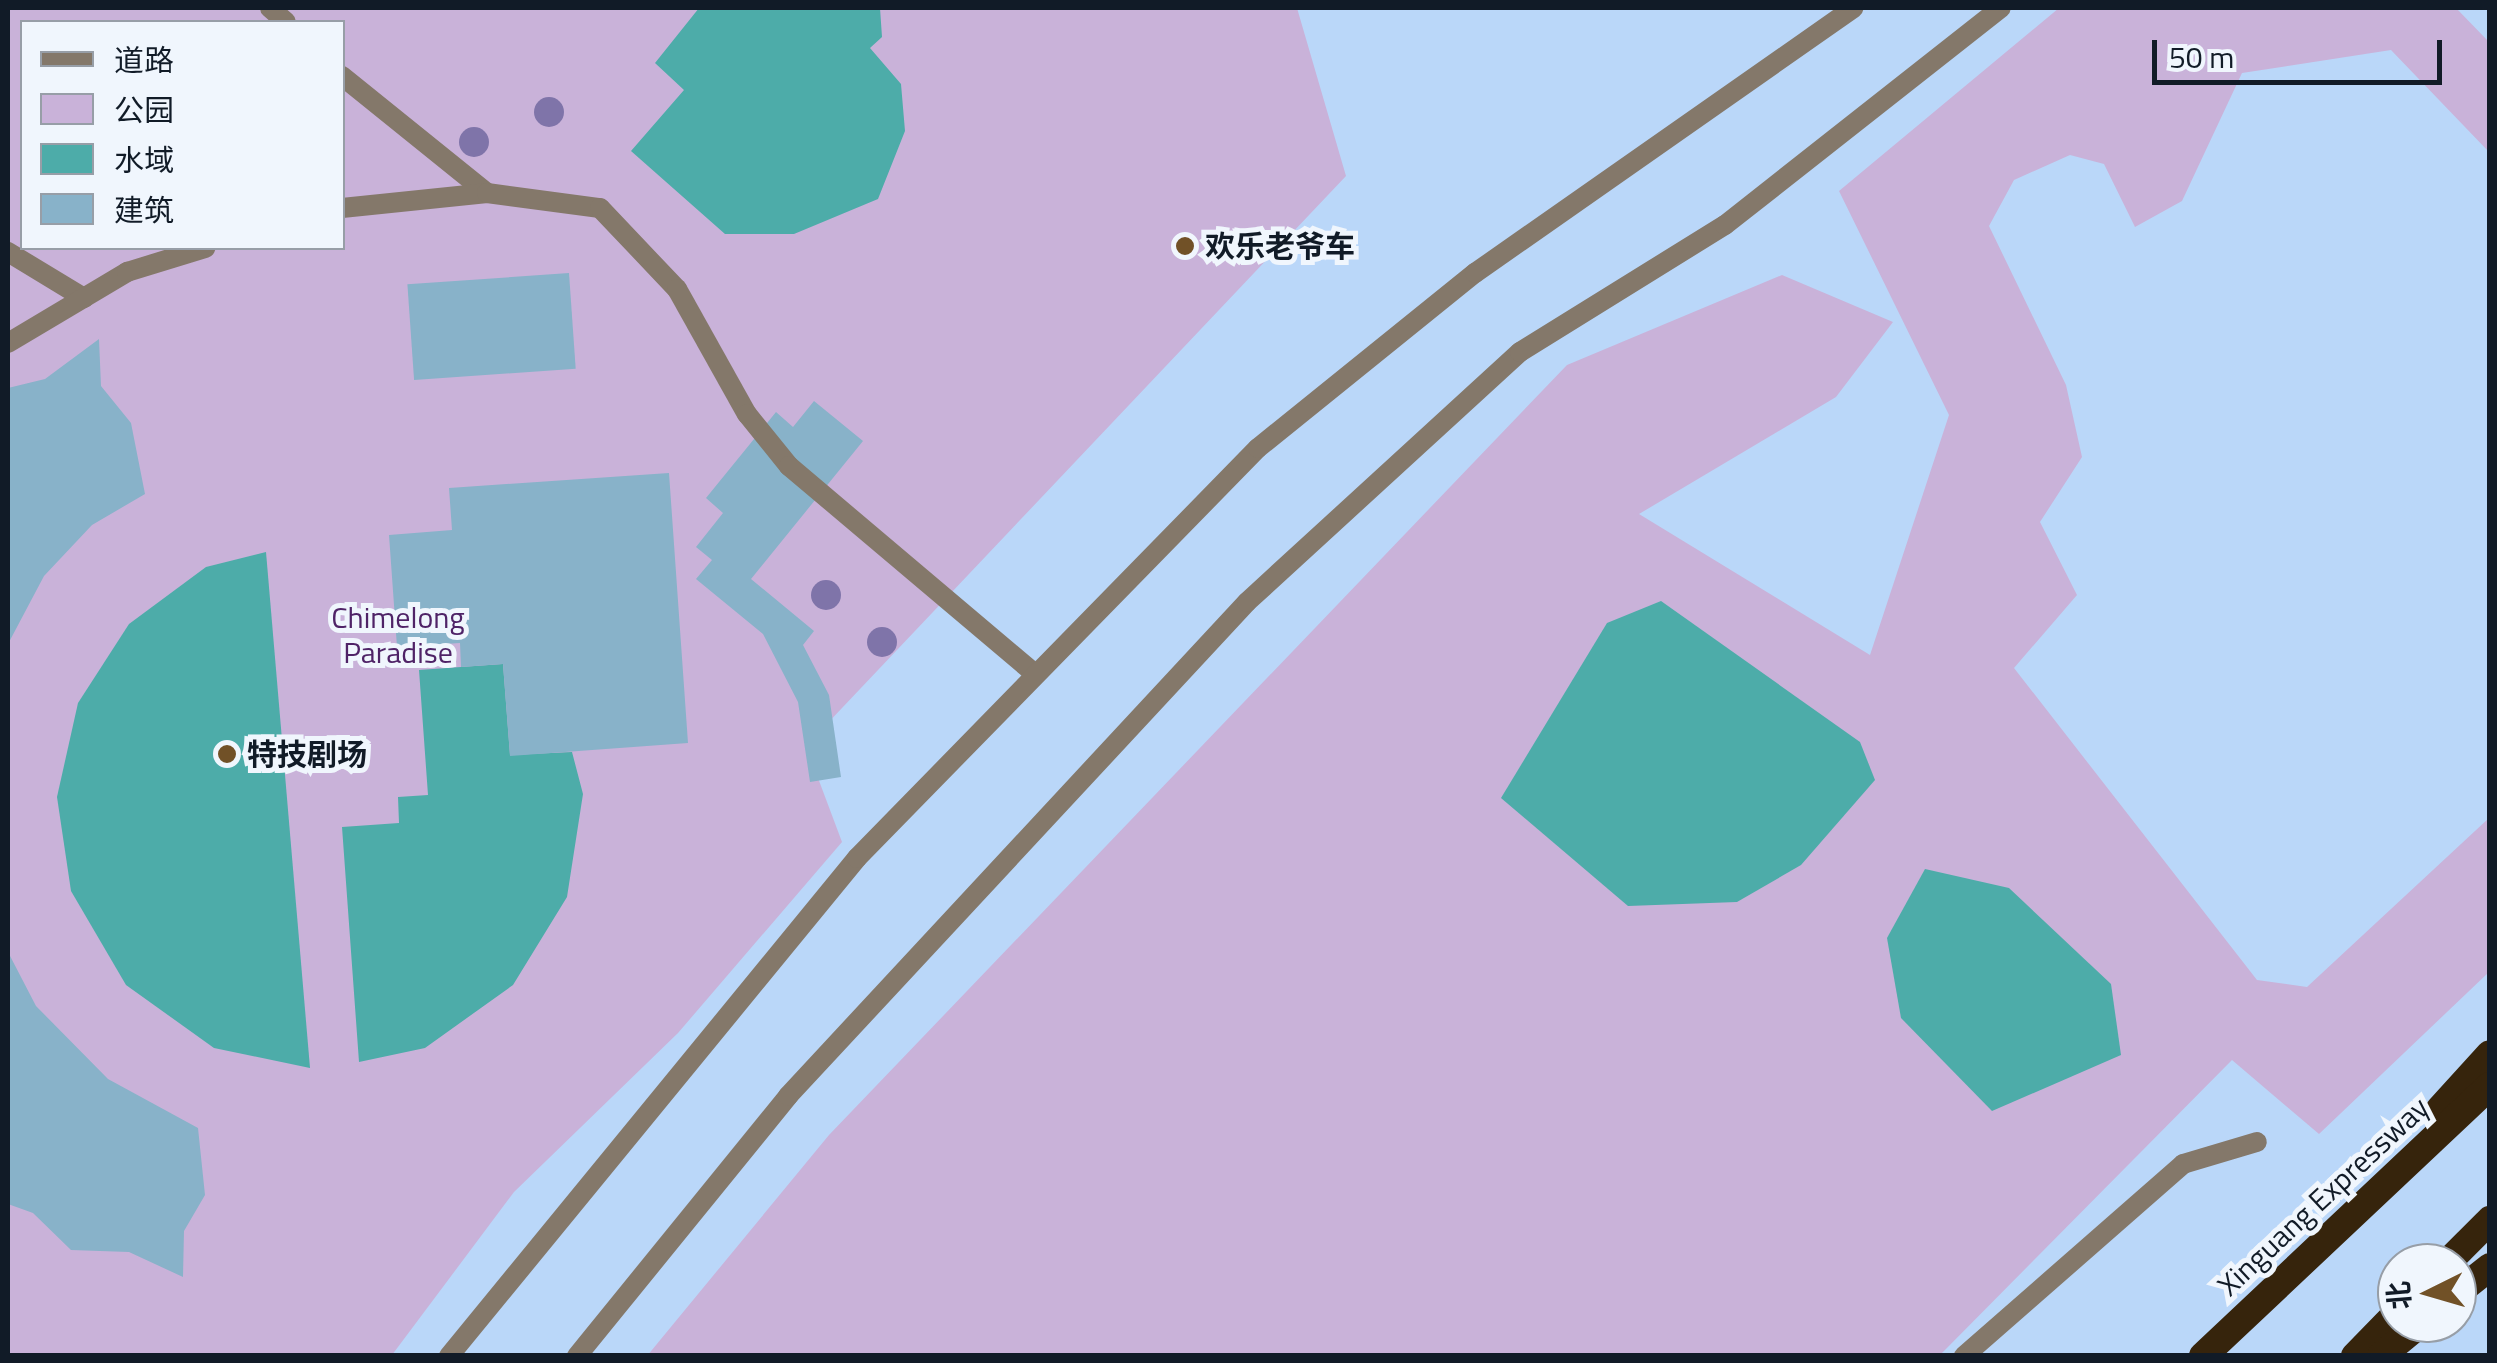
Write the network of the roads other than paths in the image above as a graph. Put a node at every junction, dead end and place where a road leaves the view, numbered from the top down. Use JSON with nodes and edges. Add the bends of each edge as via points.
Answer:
{"nodes":[{"id":1,"x":1854,"y":8,"type":"edge"},
{"id":2,"x":2001,"y":8,"type":"edge"},
{"id":3,"x":345,"y":78,"type":"edge"},
{"id":4,"x":487,"y":192,"type":"junction"},
{"id":5,"x":345,"y":208,"type":"edge"},
{"id":6,"x":198,"y":250,"type":"edge"},
{"id":7,"x":8,"y":252,"type":"edge"},
{"id":8,"x":84,"y":298,"type":"junction"},
{"id":9,"x":8,"y":343,"type":"edge"},
{"id":10,"x":1033,"y":672,"type":"junction"},
{"id":11,"x":2490,"y":1054,"type":"edge"},
{"id":12,"x":2490,"y":1086,"type":"edge"},
{"id":13,"x":2257,"y":1142,"type":"dead end"},
{"id":14,"x":2341,"y":1218,"type":"junction"},
{"id":15,"x":2490,"y":1220,"type":"edge"},
{"id":16,"x":2467,"y":1243,"type":"edge"},
{"id":17,"x":2377,"y":1333,"type":"edge"},
{"id":18,"x":449,"y":1356,"type":"edge"},
{"id":19,"x":577,"y":1356,"type":"edge"},
{"id":20,"x":1964,"y":1356,"type":"edge"},
{"id":21,"x":2203,"y":1356,"type":"edge"},
{"id":22,"x":2355,"y":1356,"type":"edge"}],
"edges":[{"from":1,"to":10,"type":"street","via":[[1475,274],[1258,448]]},
{"from":2,"to":19,"type":"street","via":[[1725,225],[1520,352],[1246,602],[788,1096]]},
{"from":3,"to":4,"type":"street"},
{"from":4,"to":5,"type":"street"},
{"from":4,"to":10,"type":"street","via":[[600,208],[677,290],[747,414],[789,466]]},
{"from":6,"to":8,"type":"street","via":[[127,272]]},
{"from":7,"to":8,"type":"street"},
{"from":8,"to":9,"type":"street"},
{"from":10,"to":18,"type":"street","via":[[856,858]]},
{"from":11,"to":14,"type":"highway"},
{"from":12,"to":14,"type":"highway","name":"Xinguang Expressway"},
{"from":13,"to":20,"type":"street","via":[[2183,1164]]},
{"from":14,"to":21,"type":"highway","name":"Xinguang Expressway"},
{"from":15,"to":16,"type":"highway"},
{"from":17,"to":22,"type":"highway"}]}
